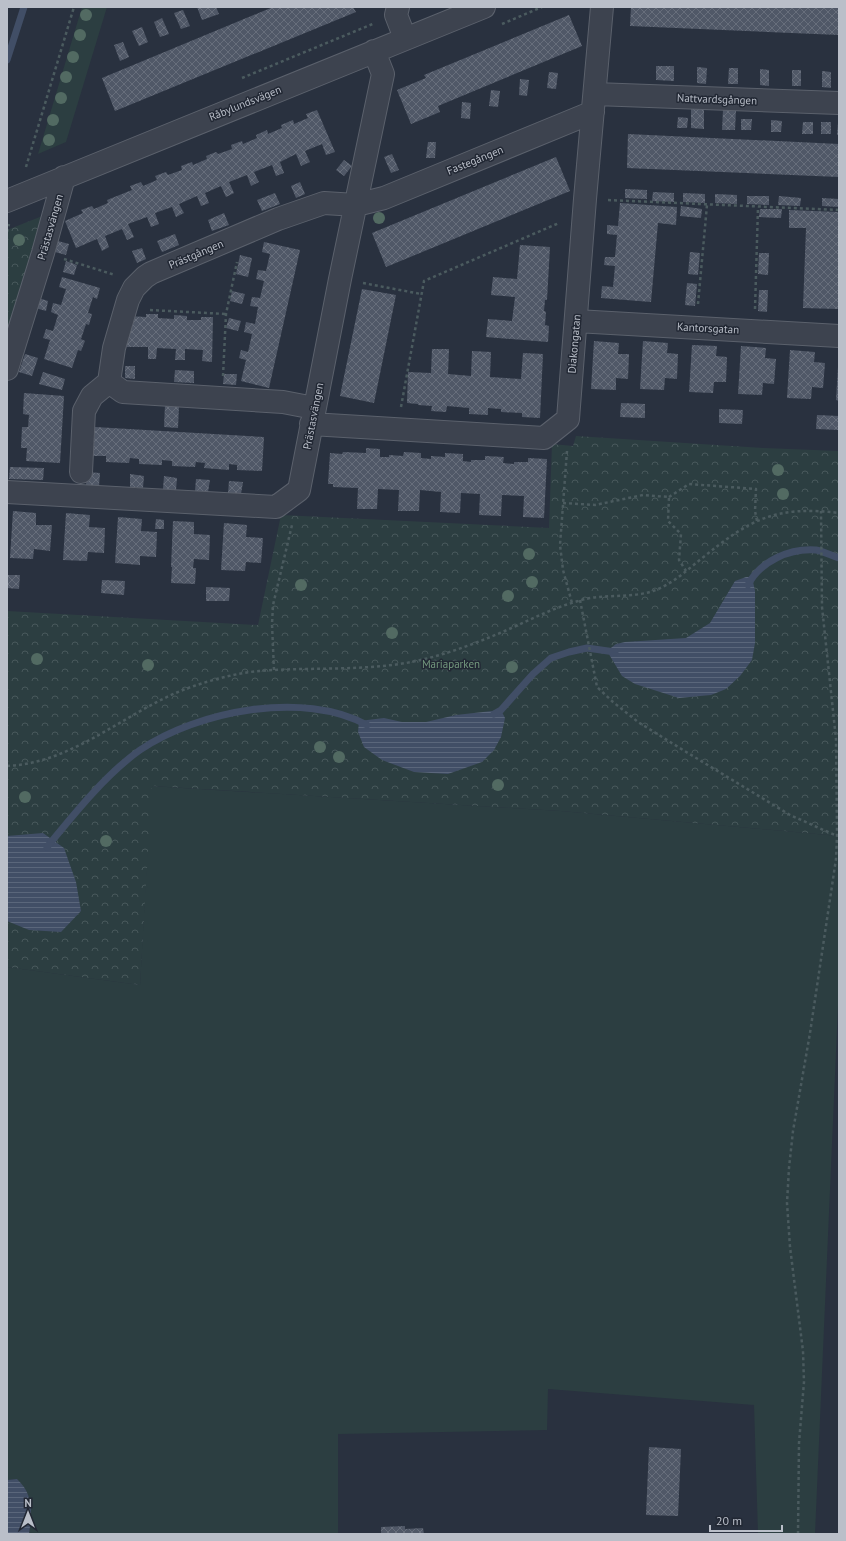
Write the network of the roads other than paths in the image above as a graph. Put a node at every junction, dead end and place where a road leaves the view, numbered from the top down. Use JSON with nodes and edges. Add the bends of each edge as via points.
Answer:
{"nodes":[{"id":1,"x":398,"y":7,"type":"edge"},
{"id":2,"x":484,"y":7,"type":"edge"},
{"id":3,"x":602,"y":7,"type":"edge"},
{"id":4,"x":406,"y":38,"type":"junction"},
{"id":5,"x":374,"y":51,"type":"junction"},
{"id":6,"x":594,"y":103,"type":"junction"},
{"id":7,"x":839,"y":103,"type":"edge"},
{"id":8,"x":64,"y":177,"type":"junction"},
{"id":9,"x":7,"y":201,"type":"edge"},
{"id":10,"x":356,"y":205,"type":"junction"},
{"id":11,"x":576,"y":321,"type":"junction"},
{"id":12,"x":839,"y":336,"type":"edge"},
{"id":13,"x":7,"y":369,"type":"edge"},
{"id":14,"x":108,"y":382,"type":"junction"},
{"id":15,"x":313,"y":416,"type":"junction"},
{"id":16,"x":81,"y":472,"type":"dead end"},
{"id":17,"x":7,"y":492,"type":"edge"}],
"edges":[{"from":1,"to":4,"type":"street","via":[[396,15]]},
{"from":2,"to":4,"type":"street","name":"Råbylundsvägen"},
{"from":3,"to":6,"type":"street","name":"Diakongatan"},
{"from":4,"to":5,"type":"street","name":"Råbylundsvägen"},
{"from":5,"to":8,"type":"street","name":"Råbylundsvägen"},
{"from":5,"to":10,"type":"street","name":"Prästasvängen","via":[[383,74]]},
{"from":6,"to":7,"type":"street","name":"Nattvardsgången"},
{"from":6,"to":10,"type":"street","name":"Fastegången","via":[[384,198]]},
{"from":6,"to":11,"type":"street","name":"Diakongatan"},
{"from":8,"to":9,"type":"street","name":"Råbylundsvägen"},
{"from":8,"to":13,"type":"street","name":"Prästasvängen"},
{"from":10,"to":14,"type":"street","name":"Prästgången","via":[[324,203],[243,234],[145,277],[134,288],[128,300],[114,348]]},
{"from":10,"to":15,"type":"street","name":"Prästasvängen"},
{"from":11,"to":12,"type":"street","name":"Kantorsgatan"},
{"from":11,"to":15,"type":"street","name":"Diakongatan","via":[[568,419],[544,438],[398,430]]},
{"from":14,"to":15,"type":"street","via":[[122,392],[283,402]]},
{"from":14,"to":16,"type":"street","via":[[92,396],[84,411]]},
{"from":15,"to":17,"type":"street","name":"Prästasvängen","via":[[299,490],[276,508]]}]}
